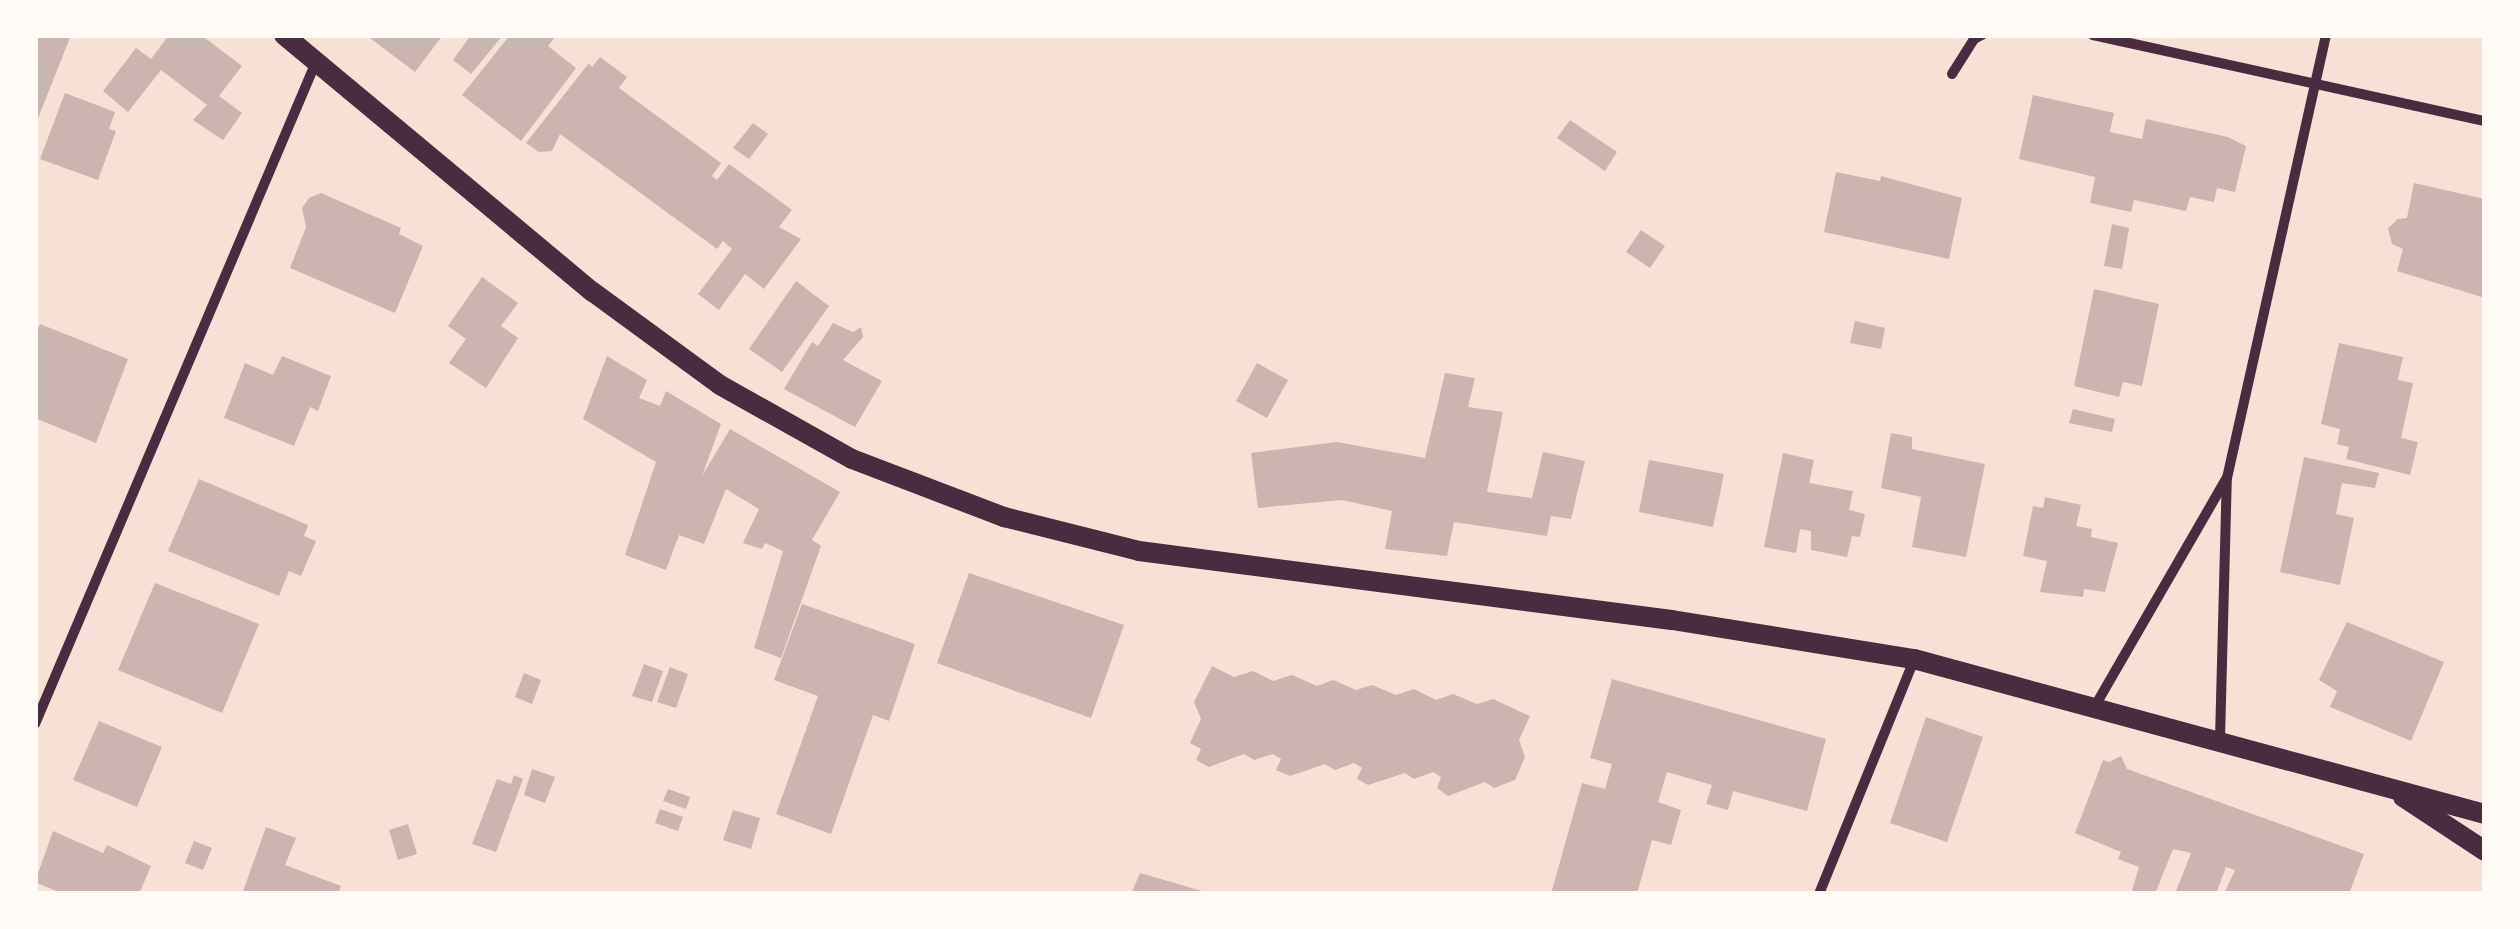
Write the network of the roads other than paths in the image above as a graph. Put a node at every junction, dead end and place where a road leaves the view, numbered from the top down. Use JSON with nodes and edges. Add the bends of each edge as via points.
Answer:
{"nodes":[{"id":1,"x":284,"y":35,"type":"edge"},
{"id":2,"x":1982,"y":35,"type":"edge"},
{"id":3,"x":2092,"y":35,"type":"edge"},
{"id":4,"x":2326,"y":35,"type":"edge"},
{"id":5,"x":316,"y":60,"type":"junction"},
{"id":6,"x":1952,"y":74,"type":"dead end"},
{"id":7,"x":2318,"y":82,"type":"junction"},
{"id":8,"x":2485,"y":121,"type":"edge"},
{"id":9,"x":2227,"y":478,"type":"junction"},
{"id":10,"x":1914,"y":658,"type":"junction"},
{"id":11,"x":2095,"y":706,"type":"junction"},
{"id":12,"x":35,"y":724,"type":"edge"},
{"id":13,"x":2220,"y":740,"type":"junction"},
{"id":14,"x":2384,"y":786,"type":"junction"},
{"id":15,"x":2485,"y":814,"type":"edge"},
{"id":16,"x":2485,"y":851,"type":"edge"},
{"id":17,"x":1819,"y":894,"type":"edge"}],
"edges":[{"from":1,"to":5,"type":"main road"},
{"from":2,"to":6,"type":"street"},
{"from":3,"to":7,"type":"street"},
{"from":4,"to":7,"type":"street"},
{"from":5,"to":10,"type":"main road","via":[[593,292],[720,385],[852,459],[1004,517],[1139,550]]},
{"from":5,"to":12,"type":"street"},
{"from":7,"to":8,"type":"street"},
{"from":7,"to":9,"type":"street"},
{"from":9,"to":11,"type":"street"},
{"from":9,"to":13,"type":"street"},
{"from":10,"to":11,"type":"main road"},
{"from":10,"to":17,"type":"street"},
{"from":11,"to":13,"type":"main road"},
{"from":13,"to":14,"type":"main road"},
{"from":14,"to":15,"type":"main road"},
{"from":14,"to":16,"type":"main road"}]}
